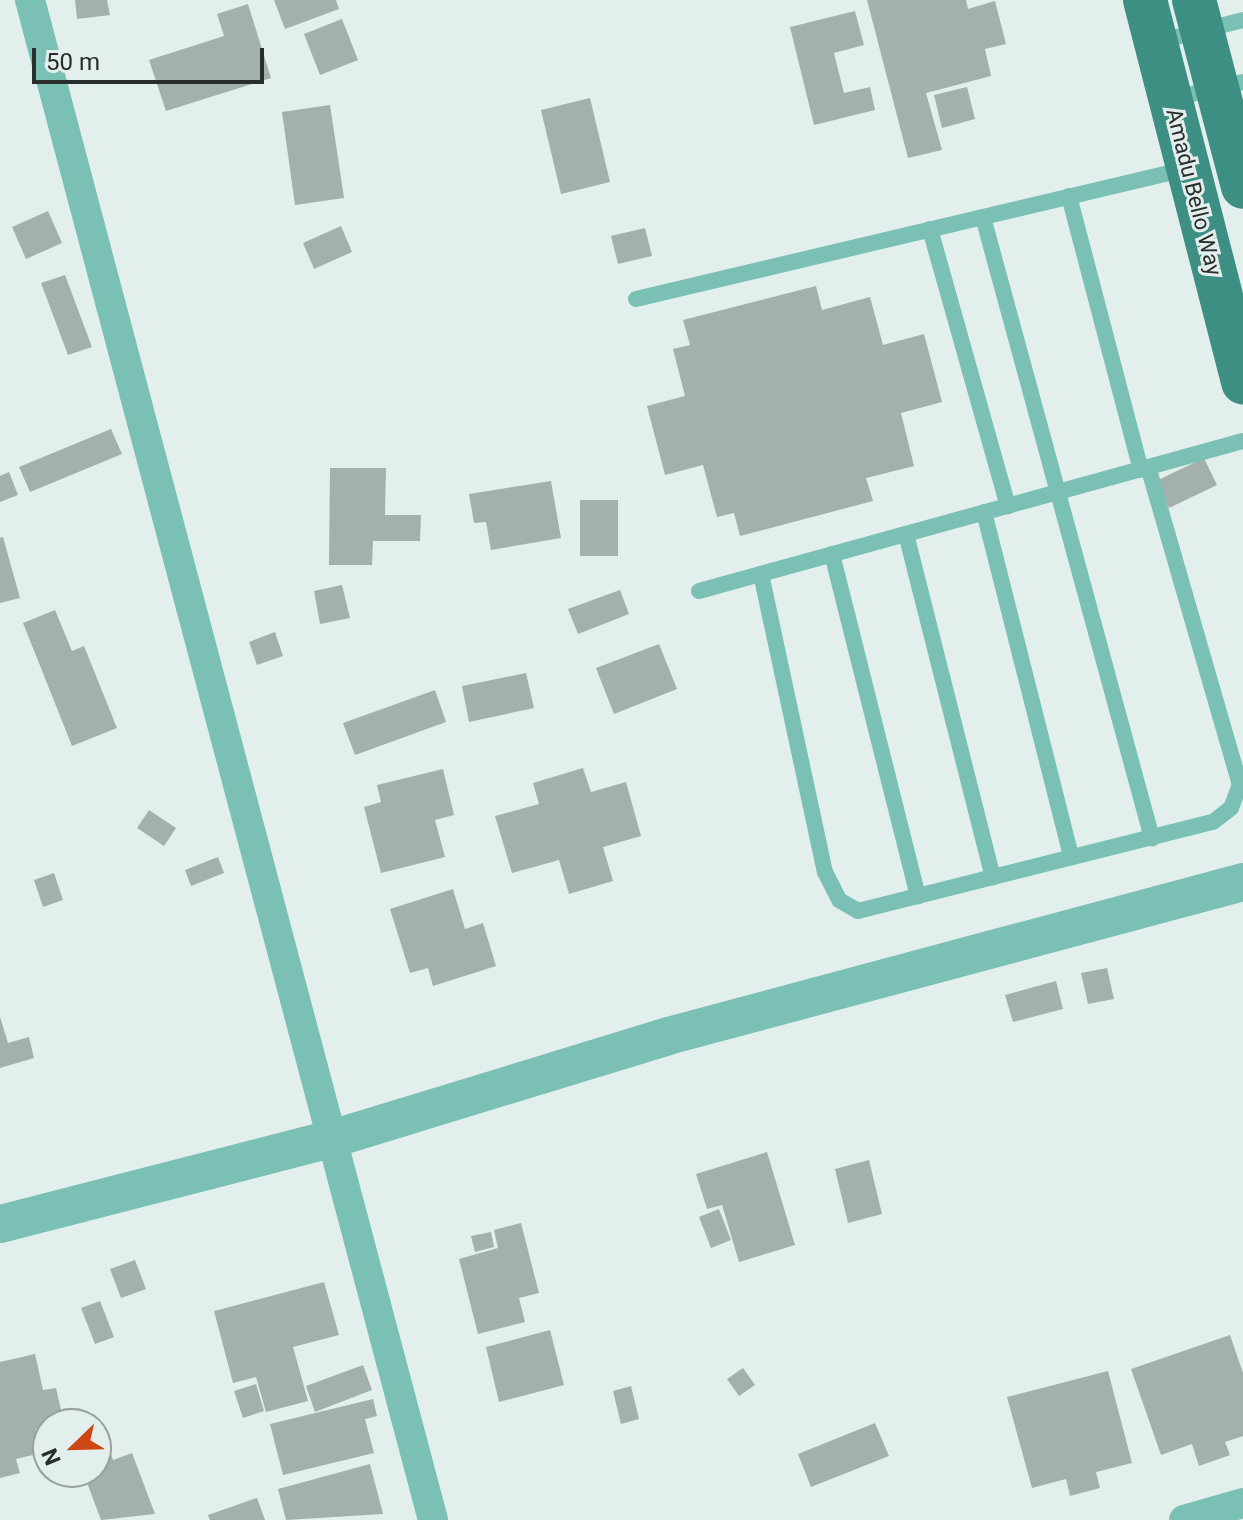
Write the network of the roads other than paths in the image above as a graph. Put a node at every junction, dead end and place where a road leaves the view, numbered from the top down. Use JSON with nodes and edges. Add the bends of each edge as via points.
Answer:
{"nodes":[{"id":1,"x":30,"y":0,"type":"edge"},
{"id":2,"x":1145,"y":0,"type":"edge"},
{"id":3,"x":1198,"y":15,"type":"edge"},
{"id":4,"x":1243,"y":20,"type":"edge"},
{"id":5,"x":1156,"y":42,"type":"junction"},
{"id":6,"x":1230,"y":85,"type":"edge"},
{"id":7,"x":1170,"y":99,"type":"junction"},
{"id":8,"x":1187,"y":168,"type":"junction"},
{"id":9,"x":1243,"y":187,"type":"edge"},
{"id":10,"x":1069,"y":196,"type":"junction"},
{"id":11,"x":983,"y":217,"type":"junction"},
{"id":12,"x":930,"y":229,"type":"junction"},
{"id":13,"x":636,"y":299,"type":"dead end"},
{"id":14,"x":1243,"y":383,"type":"edge"},
{"id":15,"x":1243,"y":441,"type":"edge"},
{"id":16,"x":1145,"y":468,"type":"junction"},
{"id":17,"x":1063,"y":491,"type":"junction"},
{"id":18,"x":1008,"y":506,"type":"junction"},
{"id":19,"x":984,"y":512,"type":"junction"},
{"id":20,"x":906,"y":534,"type":"junction"},
{"id":21,"x":832,"y":554,"type":"junction"},
{"id":22,"x":761,"y":574,"type":"junction"},
{"id":23,"x":699,"y":591,"type":"dead end"},
{"id":24,"x":1152,"y":838,"type":"junction"},
{"id":25,"x":1071,"y":857,"type":"junction"},
{"id":26,"x":993,"y":877,"type":"junction"},
{"id":27,"x":1243,"y":882,"type":"edge"},
{"id":28,"x":918,"y":896,"type":"junction"},
{"id":29,"x":335,"y":1138,"type":"junction"},
{"id":30,"x":0,"y":1224,"type":"edge"},
{"id":31,"x":1243,"y":1503,"type":"edge"},
{"id":32,"x":433,"y":1520,"type":"edge"},
{"id":33,"x":1184,"y":1520,"type":"edge"}],
"edges":[{"from":1,"to":29,"type":"street"},
{"from":2,"to":5,"type":"main road","name":"Amadu Bello Way"},
{"from":3,"to":4,"type":"lane"},
{"from":3,"to":5,"type":"lane"},
{"from":3,"to":6,"type":"main road"},
{"from":5,"to":7,"type":"main road","name":"Amadu Bello Way"},
{"from":6,"to":7,"type":"lane"},
{"from":6,"to":9,"type":"main road"},
{"from":7,"to":8,"type":"main road","name":"Amadu Bello Way"},
{"from":8,"to":10,"type":"lane"},
{"from":8,"to":14,"type":"main road","name":"Amadu Bello Way"},
{"from":10,"to":11,"type":"lane"},
{"from":10,"to":16,"type":"lane"},
{"from":11,"to":12,"type":"lane"},
{"from":11,"to":17,"type":"lane"},
{"from":12,"to":13,"type":"lane"},
{"from":12,"to":18,"type":"lane"},
{"from":15,"to":16,"type":"lane"},
{"from":16,"to":17,"type":"lane"},
{"from":16,"to":24,"type":"lane","via":[[1240,785],[1231,808],[1213,822]]},
{"from":17,"to":18,"type":"lane"},
{"from":17,"to":24,"type":"lane"},
{"from":18,"to":19,"type":"lane"},
{"from":19,"to":20,"type":"lane"},
{"from":19,"to":25,"type":"lane"},
{"from":20,"to":21,"type":"lane"},
{"from":20,"to":26,"type":"lane"},
{"from":21,"to":22,"type":"lane"},
{"from":21,"to":28,"type":"lane"},
{"from":22,"to":23,"type":"lane"},
{"from":22,"to":28,"type":"lane","via":[[825,872],[839,900],[858,911]]},
{"from":24,"to":25,"type":"lane"},
{"from":25,"to":26,"type":"lane"},
{"from":26,"to":28,"type":"lane"},
{"from":27,"to":29,"type":"street","via":[[668,1036]]},
{"from":29,"to":30,"type":"street"},
{"from":29,"to":32,"type":"street"},
{"from":31,"to":33,"type":"street"}]}
